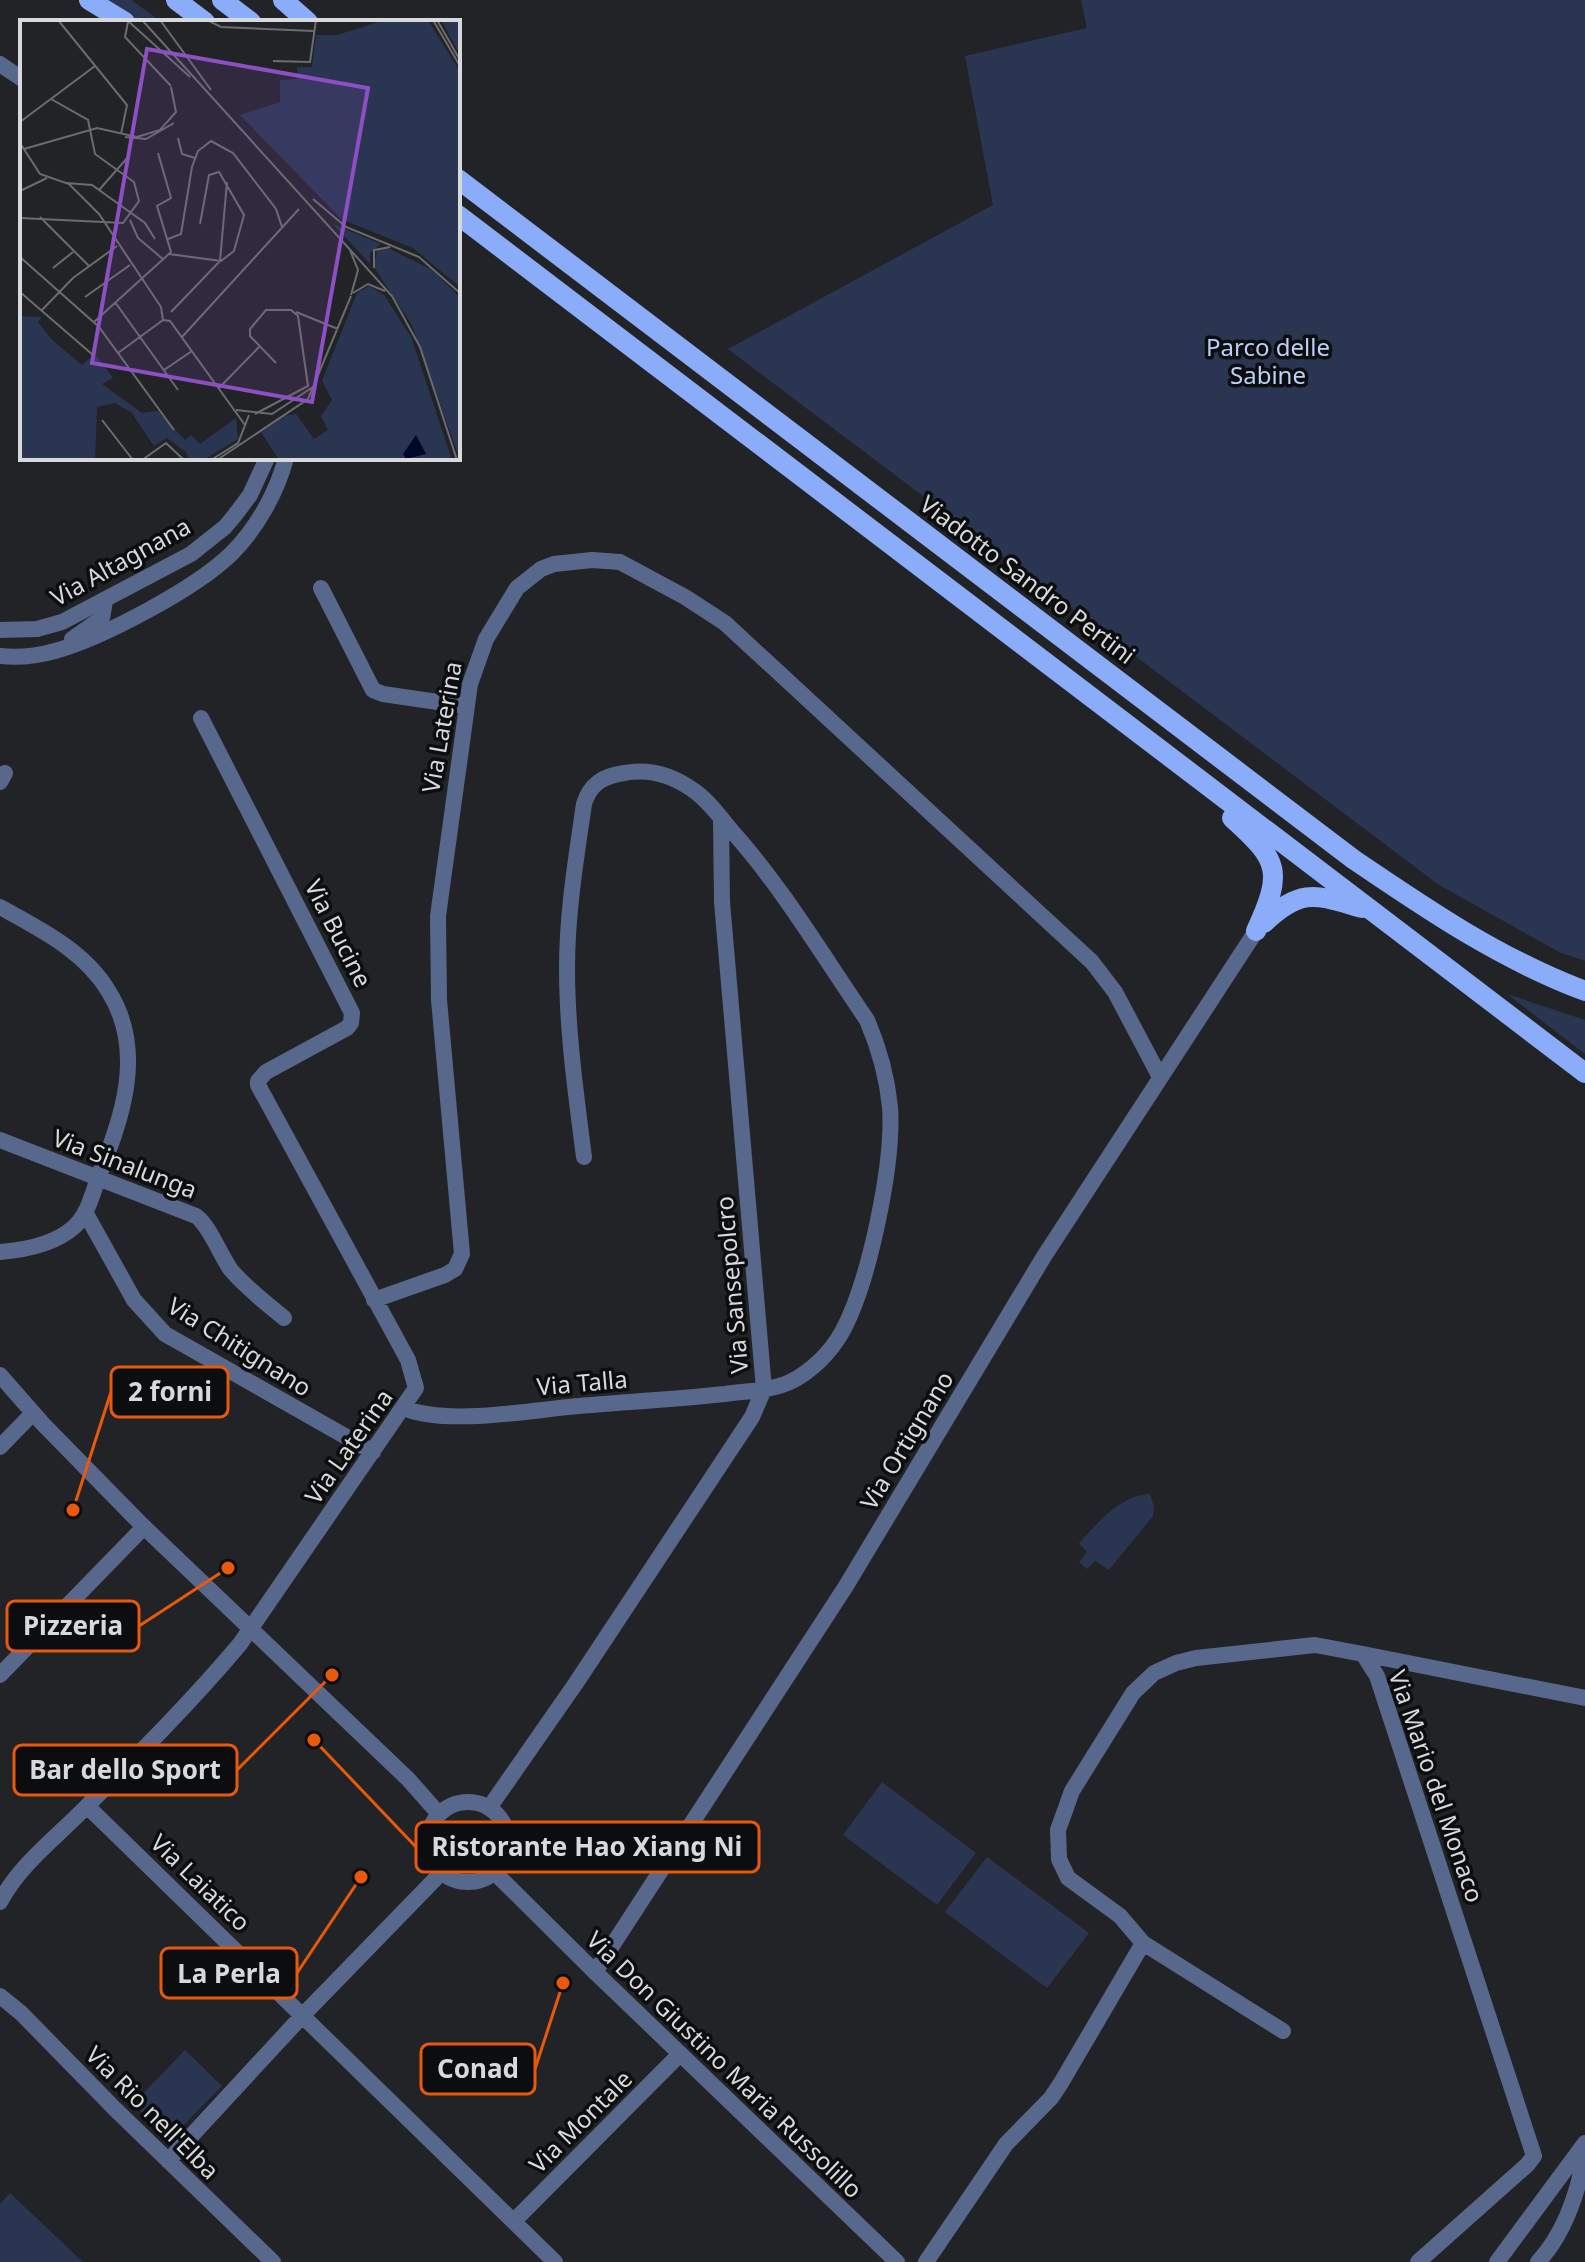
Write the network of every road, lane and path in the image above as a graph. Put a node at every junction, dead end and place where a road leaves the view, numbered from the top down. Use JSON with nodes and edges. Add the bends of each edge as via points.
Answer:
{"nodes":[{"id":1,"x":89,"y":0,"type":"edge"},
{"id":2,"x":176,"y":0,"type":"edge"},
{"id":3,"x":222,"y":0,"type":"edge"},
{"id":4,"x":283,"y":0,"type":"edge"},
{"id":5,"x":122,"y":20,"type":"edge"},
{"id":6,"x":202,"y":20,"type":"edge"},
{"id":7,"x":248,"y":20,"type":"edge"},
{"id":8,"x":306,"y":20,"type":"edge"},
{"id":9,"x":0,"y":64,"type":"edge"},
{"id":10,"x":20,"y":78,"type":"edge"},
{"id":11,"x":460,"y":169,"type":"edge"},
{"id":12,"x":460,"y":181,"type":"edge"},
{"id":13,"x":495,"y":207,"type":"junction"},
{"id":14,"x":460,"y":218,"type":"edge"},
{"id":15,"x":266,"y":460,"type":"edge"},
{"id":16,"x":285,"y":460,"type":"edge"},
{"id":17,"x":321,"y":588,"type":"dead end"},
{"id":18,"x":105,"y":601,"type":"junction"},
{"id":19,"x":74,"y":617,"type":"junction"},
{"id":20,"x":0,"y":630,"type":"edge"},
{"id":21,"x":66,"y":644,"type":"junction"},
{"id":22,"x":0,"y":656,"type":"edge"},
{"id":23,"x":465,"y":706,"type":"junction"},
{"id":24,"x":201,"y":718,"type":"dead end"},
{"id":25,"x":1183,"y":766,"type":"junction"},
{"id":26,"x":721,"y":818,"type":"junction"},
{"id":27,"x":0,"y":907,"type":"edge"},
{"id":28,"x":1376,"y":913,"type":"junction"},
{"id":29,"x":1256,"y":931,"type":"junction"},
{"id":30,"x":1585,"y":991,"type":"edge"},
{"id":31,"x":1565,"y":1058,"type":"junction"},
{"id":32,"x":1585,"y":1073,"type":"edge"},
{"id":33,"x":1160,"y":1077,"type":"junction"},
{"id":34,"x":1585,"y":1090,"type":"edge"},
{"id":35,"x":0,"y":1140,"type":"edge"},
{"id":36,"x":584,"y":1157,"type":"dead end"},
{"id":37,"x":98,"y":1179,"type":"junction"},
{"id":38,"x":85,"y":1212,"type":"junction"},
{"id":39,"x":0,"y":1252,"type":"edge"},
{"id":40,"x":374,"y":1300,"type":"junction"},
{"id":41,"x":284,"y":1318,"type":"dead end"},
{"id":42,"x":0,"y":1375,"type":"edge"},
{"id":43,"x":764,"y":1389,"type":"junction"},
{"id":44,"x":404,"y":1408,"type":"junction"},
{"id":45,"x":33,"y":1413,"type":"junction"},
{"id":46,"x":0,"y":1447,"type":"edge"},
{"id":47,"x":373,"y":1452,"type":"junction"},
{"id":48,"x":144,"y":1527,"type":"junction"},
{"id":49,"x":250,"y":1629,"type":"junction"},
{"id":50,"x":1363,"y":1654,"type":"junction"},
{"id":51,"x":0,"y":1675,"type":"edge"},
{"id":52,"x":1585,"y":1698,"type":"edge"},
{"id":53,"x":87,"y":1806,"type":"junction"},
{"id":54,"x":489,"y":1808,"type":"junction"},
{"id":55,"x":439,"y":1814,"type":"junction"},
{"id":56,"x":442,"y":1872,"type":"junction"},
{"id":57,"x":494,"y":1872,"type":"junction"},
{"id":58,"x":0,"y":1902,"type":"edge"},
{"id":59,"x":1143,"y":1943,"type":"junction"},
{"id":60,"x":595,"y":1972,"type":"junction"},
{"id":61,"x":0,"y":1996,"type":"edge"},
{"id":62,"x":304,"y":2014,"type":"junction"},
{"id":63,"x":1283,"y":2031,"type":"dead end"},
{"id":64,"x":680,"y":2054,"type":"junction"},
{"id":65,"x":1585,"y":2143,"type":"edge"},
{"id":66,"x":1585,"y":2154,"type":"edge"},
{"id":67,"x":168,"y":2161,"type":"junction"},
{"id":68,"x":514,"y":2221,"type":"junction"},
{"id":69,"x":273,"y":2262,"type":"edge"},
{"id":70,"x":555,"y":2262,"type":"edge"},
{"id":71,"x":897,"y":2262,"type":"edge"},
{"id":72,"x":926,"y":2262,"type":"edge"},
{"id":73,"x":1418,"y":2262,"type":"edge"},
{"id":74,"x":1497,"y":2262,"type":"edge"},
{"id":75,"x":1538,"y":2262,"type":"edge"}],
"edges":[{"from":1,"to":5,"type":"main road"},
{"from":2,"to":6,"type":"main road"},
{"from":3,"to":7,"type":"main road"},
{"from":4,"to":8,"type":"main road"},
{"from":9,"to":10,"type":"street"},
{"from":11,"to":13,"type":"main road"},
{"from":12,"to":13,"type":"main road","name":"Viadotto Sandro Pertini"},
{"from":13,"to":30,"type":"main road","name":"Viadotto Sandro Pertini","via":[[1353,859],[1468,936]]},
{"from":14,"to":25,"type":"main road"},
{"from":15,"to":18,"type":"street","name":"Via Altagnana","via":[[250,495],[225,527],[191,554]]},
{"from":16,"to":21,"type":"street","via":[[254,526],[219,564],[158,603]]},
{"from":17,"to":23,"type":"street","via":[[373,690]]},
{"from":18,"to":19,"type":"street","name":"Via Altagnana"},
{"from":18,"to":21,"type":"street","via":[[102,618]]},
{"from":19,"to":20,"type":"street","name":"Via Altagnana","via":[[37,629]]},
{"from":19,"to":21,"type":"street","via":[[76,627]]},
{"from":21,"to":22,"type":"street","via":[[24,656]]},
{"from":23,"to":33,"type":"street","name":"Via Laterina","via":[[480,651],[524,581],[554,564],[606,560],[628,565],[725,623],[1081,950],[1106,978]]},
{"from":23,"to":40,"type":"street","name":"Via Laterina","via":[[437,938],[462,1254],[451,1272]]},
{"from":24,"to":40,"type":"street","name":"Via Bucine","via":[[352,1013],[347,1028],[266,1072],[258,1085]]},
{"from":25,"to":28,"type":"main road"},
{"from":25,"to":29,"type":"main road","via":[[1269,856],[1273,887]]},
{"from":26,"to":36,"type":"street","name":"Via Talla","via":[[697,792],[653,772],[610,776],[589,791],[570,905],[567,969],[568,1027]]},
{"from":26,"to":43,"type":"street","name":"Via Sansepolcro","via":[[722,902]]},
{"from":26,"to":43,"type":"street","name":"Via Talla","via":[[867,1020],[884,1065],[890,1109],[881,1199],[854,1307],[836,1342],[813,1366],[788,1383]]},
{"from":27,"to":37,"type":"street","via":[[80,958],[100,977],[124,1024],[126,1093]]},
{"from":28,"to":29,"type":"main road","via":[[1321,897],[1300,898],[1282,906]]},
{"from":28,"to":31,"type":"main road"},
{"from":29,"to":33,"type":"street","name":"Via Ortignano"},
{"from":31,"to":32,"type":"main road"},
{"from":31,"to":34,"type":"main road"},
{"from":33,"to":60,"type":"street","name":"Via Ortignano","via":[[1043,1258],[846,1586]]},
{"from":35,"to":37,"type":"street","name":"Via Sinalunga"},
{"from":37,"to":38,"type":"street"},
{"from":37,"to":41,"type":"street","name":"Via Sinalunga","via":[[202,1220],[234,1274]]},
{"from":38,"to":39,"type":"street","via":[[54,1239]]},
{"from":38,"to":47,"type":"street","name":"Via Chitignano","via":[[134,1300],[165,1334]]},
{"from":40,"to":44,"type":"street","name":"Via Laterina","via":[[415,1377],[416,1388]]},
{"from":42,"to":45,"type":"street"},
{"from":43,"to":44,"type":"street","name":"Via Talla","via":[[476,1414],[430,1416]]},
{"from":43,"to":54,"type":"street","name":"Via Sansepolcro","via":[[752,1417]]},
{"from":44,"to":47,"type":"street","name":"Via Laterina"},
{"from":45,"to":46,"type":"street"},
{"from":45,"to":48,"type":"street"},
{"from":47,"to":49,"type":"street","name":"Via Laterina"},
{"from":48,"to":49,"type":"street"},
{"from":48,"to":51,"type":"street"},
{"from":49,"to":53,"type":"street","name":"Via Laterina","via":[[212,1677]]},
{"from":49,"to":55,"type":"street"},
{"from":50,"to":52,"type":"street"},
{"from":50,"to":59,"type":"street","name":"Via Mario del Monaco","via":[[1322,1645],[1196,1658],[1160,1670],[1133,1693],[1072,1791],[1058,1844],[1068,1878],[1125,1920]]},
{"from":50,"to":73,"type":"street","name":"Via Mario del Monaco","via":[[1377,1676],[1533,2152],[1532,2160]]},
{"from":53,"to":58,"type":"street","name":"Via Laterina","via":[[18,1874]]},
{"from":53,"to":62,"type":"street","name":"Via Laiatico"},
{"from":54,"to":55,"type":"street","via":[[468,1802]]},
{"from":54,"to":57,"type":"street","via":[[506,1829],[508,1843]]},
{"from":55,"to":56,"type":"street","via":[[428,1838],[429,1851]]},
{"from":56,"to":57,"type":"street","via":[[465,1882]]},
{"from":56,"to":62,"type":"street"},
{"from":57,"to":60,"type":"street","name":"Via Don Giustino Maria Russolillo"},
{"from":59,"to":63,"type":"street","name":"Via Mario del Monaco"},
{"from":59,"to":72,"type":"street","via":[[1051,2098],[1006,2144]]},
{"from":60,"to":64,"type":"street","name":"Via Don Giustino Maria Russolillo"},
{"from":61,"to":67,"type":"street","name":"Via Rio nell'Elba"},
{"from":62,"to":67,"type":"street"},
{"from":62,"to":68,"type":"street","name":"Via Laiatico"},
{"from":64,"to":68,"type":"street","name":"Via Montale"},
{"from":64,"to":71,"type":"street","name":"Via Don Giustino Maria Russolillo"},
{"from":65,"to":74,"type":"street"},
{"from":66,"to":75,"type":"street","via":[[1570,2209]]},
{"from":67,"to":69,"type":"street","name":"Via Rio nell'Elba"},
{"from":68,"to":70,"type":"street","name":"Via Laiatico"}]}
